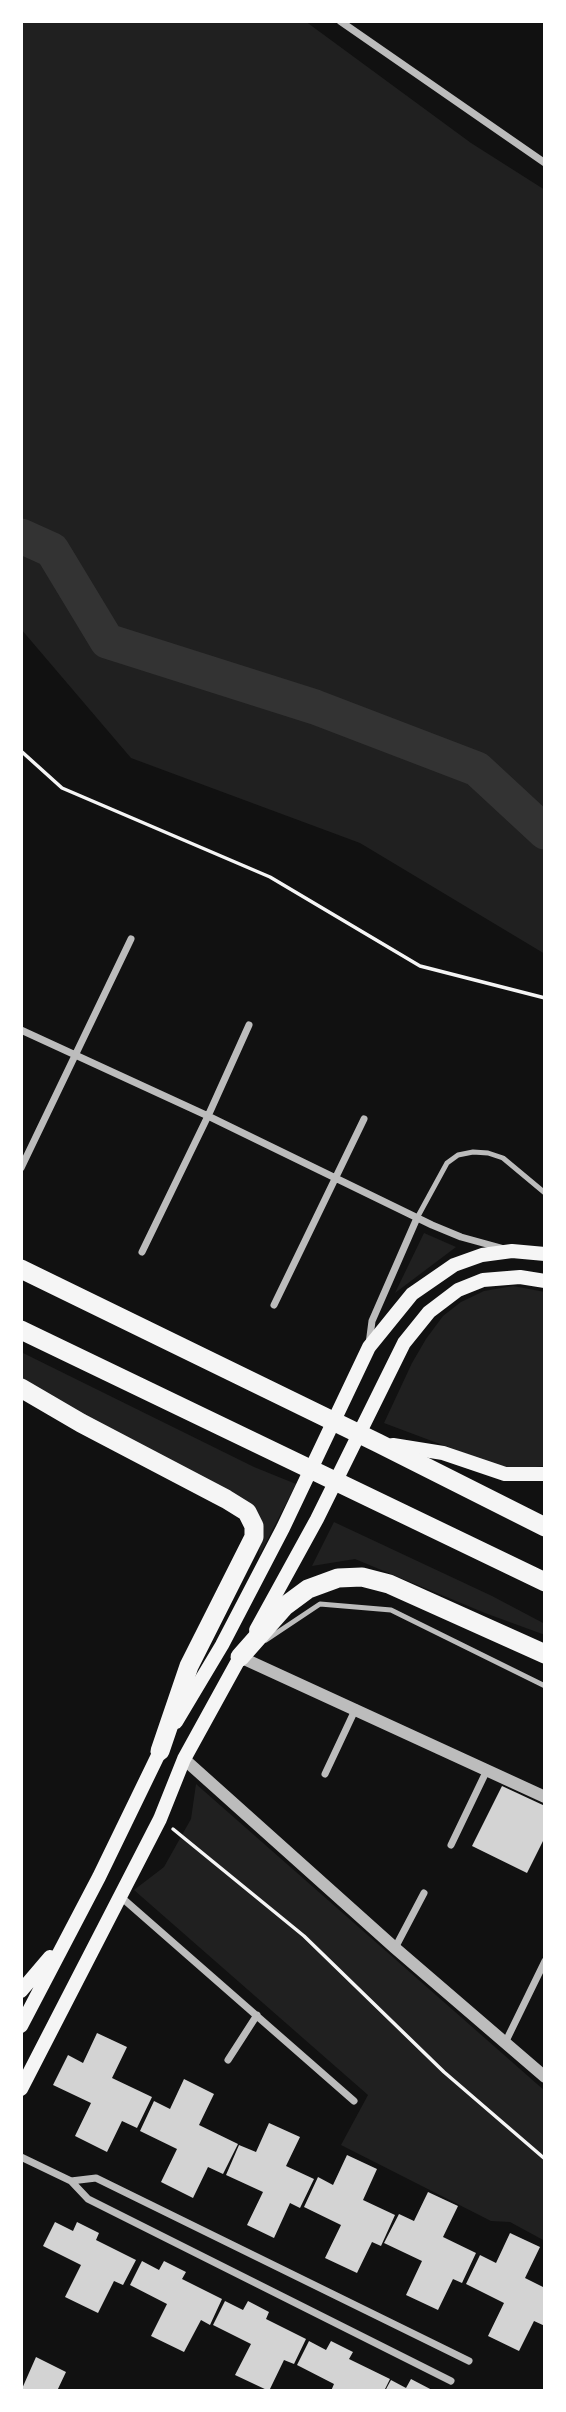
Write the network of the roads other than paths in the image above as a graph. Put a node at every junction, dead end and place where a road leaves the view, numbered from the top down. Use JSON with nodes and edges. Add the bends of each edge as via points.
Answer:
{"nodes":[{"id":1,"x":340,"y":21,"type":"edge"},
{"id":2,"x":545,"y":163,"type":"edge"},
{"id":3,"x":131,"y":939,"type":"dead end"},
{"id":4,"x":249,"y":1025,"type":"dead end"},
{"id":5,"x":21,"y":1030,"type":"edge"},
{"id":6,"x":76,"y":1056,"type":"junction"},
{"id":7,"x":208,"y":1116,"type":"junction"},
{"id":8,"x":363,"y":1119,"type":"dead end"},
{"id":9,"x":21,"y":1168,"type":"edge"},
{"id":10,"x":336,"y":1179,"type":"junction"},
{"id":11,"x":545,"y":1193,"type":"edge"},
{"id":12,"x":417,"y":1218,"type":"junction"},
{"id":13,"x":512,"y":1251,"type":"junction"},
{"id":14,"x":142,"y":1252,"type":"dead end"},
{"id":15,"x":545,"y":1254,"type":"edge"},
{"id":16,"x":21,"y":1269,"type":"edge"},
{"id":17,"x":545,"y":1281,"type":"edge"},
{"id":18,"x":274,"y":1305,"type":"dead end"},
{"id":19,"x":21,"y":1330,"type":"edge"},
{"id":20,"x":369,"y":1347,"type":"junction"},
{"id":21,"x":21,"y":1388,"type":"edge"},
{"id":22,"x":378,"y":1443,"type":"junction"},
{"id":23,"x":545,"y":1474,"type":"edge"},
{"id":24,"x":545,"y":1527,"type":"edge"},
{"id":25,"x":545,"y":1582,"type":"edge"},
{"id":26,"x":545,"y":1654,"type":"edge"},
{"id":27,"x":240,"y":1657,"type":"junction"},
{"id":28,"x":545,"y":1686,"type":"edge"},
{"id":29,"x":357,"y":1707,"type":"junction"},
{"id":30,"x":160,"y":1751,"type":"junction"},
{"id":31,"x":184,"y":1759,"type":"junction"},
{"id":32,"x":487,"y":1770,"type":"junction"},
{"id":33,"x":324,"y":1774,"type":"dead end"},
{"id":34,"x":545,"y":1797,"type":"edge"},
{"id":35,"x":451,"y":1845,"type":"dead end"},
{"id":36,"x":424,"y":1893,"type":"dead end"},
{"id":37,"x":120,"y":1896,"type":"junction"},
{"id":38,"x":64,"y":1940,"type":"junction"},
{"id":39,"x":395,"y":1948,"type":"junction"},
{"id":40,"x":545,"y":1961,"type":"edge"},
{"id":41,"x":21,"y":1991,"type":"edge"},
{"id":42,"x":257,"y":2015,"type":"junction"},
{"id":43,"x":21,"y":2026,"type":"edge"},
{"id":44,"x":505,"y":2043,"type":"junction"},
{"id":45,"x":228,"y":2060,"type":"dead end"},
{"id":46,"x":545,"y":2077,"type":"edge"},
{"id":47,"x":21,"y":2089,"type":"edge"},
{"id":48,"x":354,"y":2101,"type":"dead end"},
{"id":49,"x":21,"y":2157,"type":"edge"},
{"id":50,"x":71,"y":2182,"type":"junction"},
{"id":51,"x":469,"y":2361,"type":"dead end"},
{"id":52,"x":451,"y":2381,"type":"dead end"}],
"edges":[{"from":1,"to":2,"type":"street"},
{"from":3,"to":6,"type":"street"},
{"from":4,"to":7,"type":"street"},
{"from":5,"to":6,"type":"street"},
{"from":6,"to":7,"type":"street"},
{"from":6,"to":9,"type":"street"},
{"from":7,"to":10,"type":"street"},
{"from":7,"to":14,"type":"street"},
{"from":8,"to":10,"type":"street"},
{"from":10,"to":12,"type":"street"},
{"from":10,"to":18,"type":"street"},
{"from":11,"to":12,"type":"lane","via":[[503,1158],[472,1152],[447,1163]]},
{"from":12,"to":13,"type":"street","via":[[461,1237]]},
{"from":12,"to":20,"type":"street","via":[[372,1321]]},
{"from":13,"to":15,"type":"main road"},
{"from":13,"to":20,"type":"main road","via":[[482,1255],[432,1279],[412,1294]]},
{"from":16,"to":22,"type":"highway"},
{"from":17,"to":27,"type":"main road","via":[[520,1277],[483,1280],[458,1290],[429,1312],[404,1343],[317,1518]]},
{"from":19,"to":25,"type":"highway"},
{"from":20,"to":30,"type":"main road","via":[[283,1528]]},
{"from":21,"to":30,"type":"highway","via":[[226,1499],[247,1512],[254,1526],[254,1537],[189,1666]]},
{"from":22,"to":23,"type":"main road","via":[[443,1453],[505,1474]]},
{"from":22,"to":24,"type":"highway"},
{"from":26,"to":27,"type":"highway","via":[[389,1584],[362,1577],[338,1578],[308,1589],[285,1606]]},
{"from":27,"to":28,"type":"lane","via":[[320,1604],[391,1610]]},
{"from":27,"to":29,"type":"street"},
{"from":27,"to":31,"type":"main road"},
{"from":29,"to":32,"type":"street"},
{"from":29,"to":33,"type":"street"},
{"from":30,"to":38,"type":"main road"},
{"from":31,"to":37,"type":"main road","via":[[160,1819]]},
{"from":31,"to":39,"type":"street"},
{"from":32,"to":34,"type":"street"},
{"from":32,"to":35,"type":"street"},
{"from":36,"to":39,"type":"street"},
{"from":37,"to":42,"type":"street"},
{"from":37,"to":47,"type":"main road"},
{"from":38,"to":41,"type":"main road"},
{"from":38,"to":43,"type":"main road"},
{"from":39,"to":44,"type":"street"},
{"from":40,"to":44,"type":"street"},
{"from":42,"to":45,"type":"street"},
{"from":42,"to":48,"type":"street"},
{"from":44,"to":46,"type":"street"},
{"from":49,"to":50,"type":"street"},
{"from":50,"to":51,"type":"street","via":[[96,2178]]},
{"from":50,"to":52,"type":"street","via":[[89,2199]]}]}
